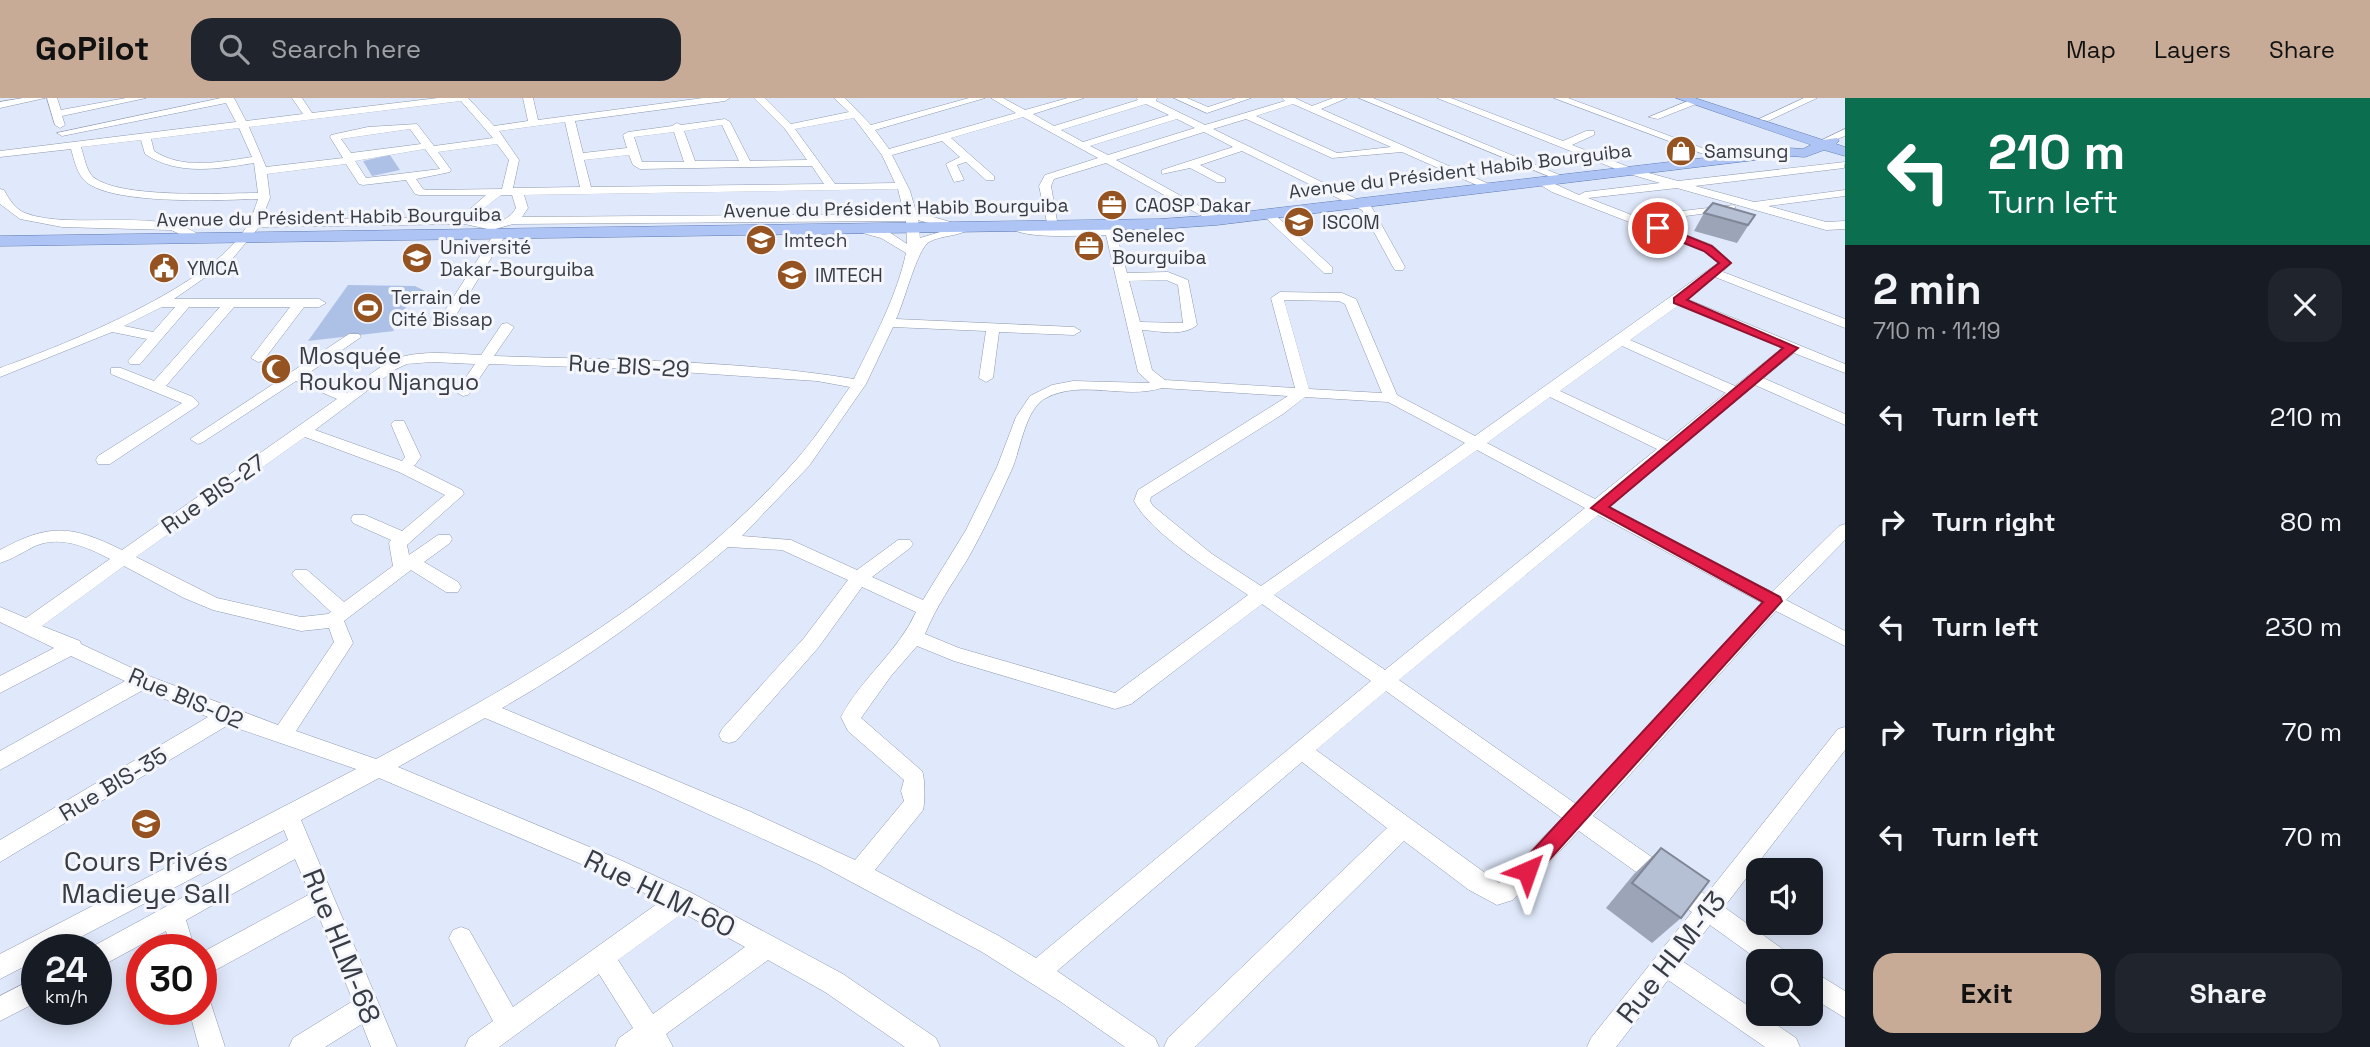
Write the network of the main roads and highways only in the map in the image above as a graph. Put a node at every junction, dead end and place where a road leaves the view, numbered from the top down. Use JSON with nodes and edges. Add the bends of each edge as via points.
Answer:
{"nodes":[{"id":1,"x":1691,"y":99,"type":"edge"},
{"id":2,"x":1759,"y":121,"type":"junction"},
{"id":3,"x":1816,"y":145,"type":"edge"},
{"id":4,"x":1845,"y":158,"type":"edge"},
{"id":5,"x":911,"y":220,"type":"joint"},
{"id":6,"x":0,"y":241,"type":"edge"}],
"edges":[{"from":1,"to":2,"type":"main road"},
{"from":2,"to":3,"type":"main road"},
{"from":2,"to":3,"type":"main road","via":[[1779,135]]},
{"from":3,"to":4,"type":"main road"},
{"from":3,"to":4,"type":"main road"},
{"from":3,"to":5,"type":"main road","name":"Avenue du Président Habib Bourguiba","via":[[1729,160],[1217,220],[1110,228],[963,228]]},
{"from":5,"to":6,"type":"main road","name":"Avenue du Président Habib Bourguiba","via":[[847,228],[250,230],[195,237]]}]}
